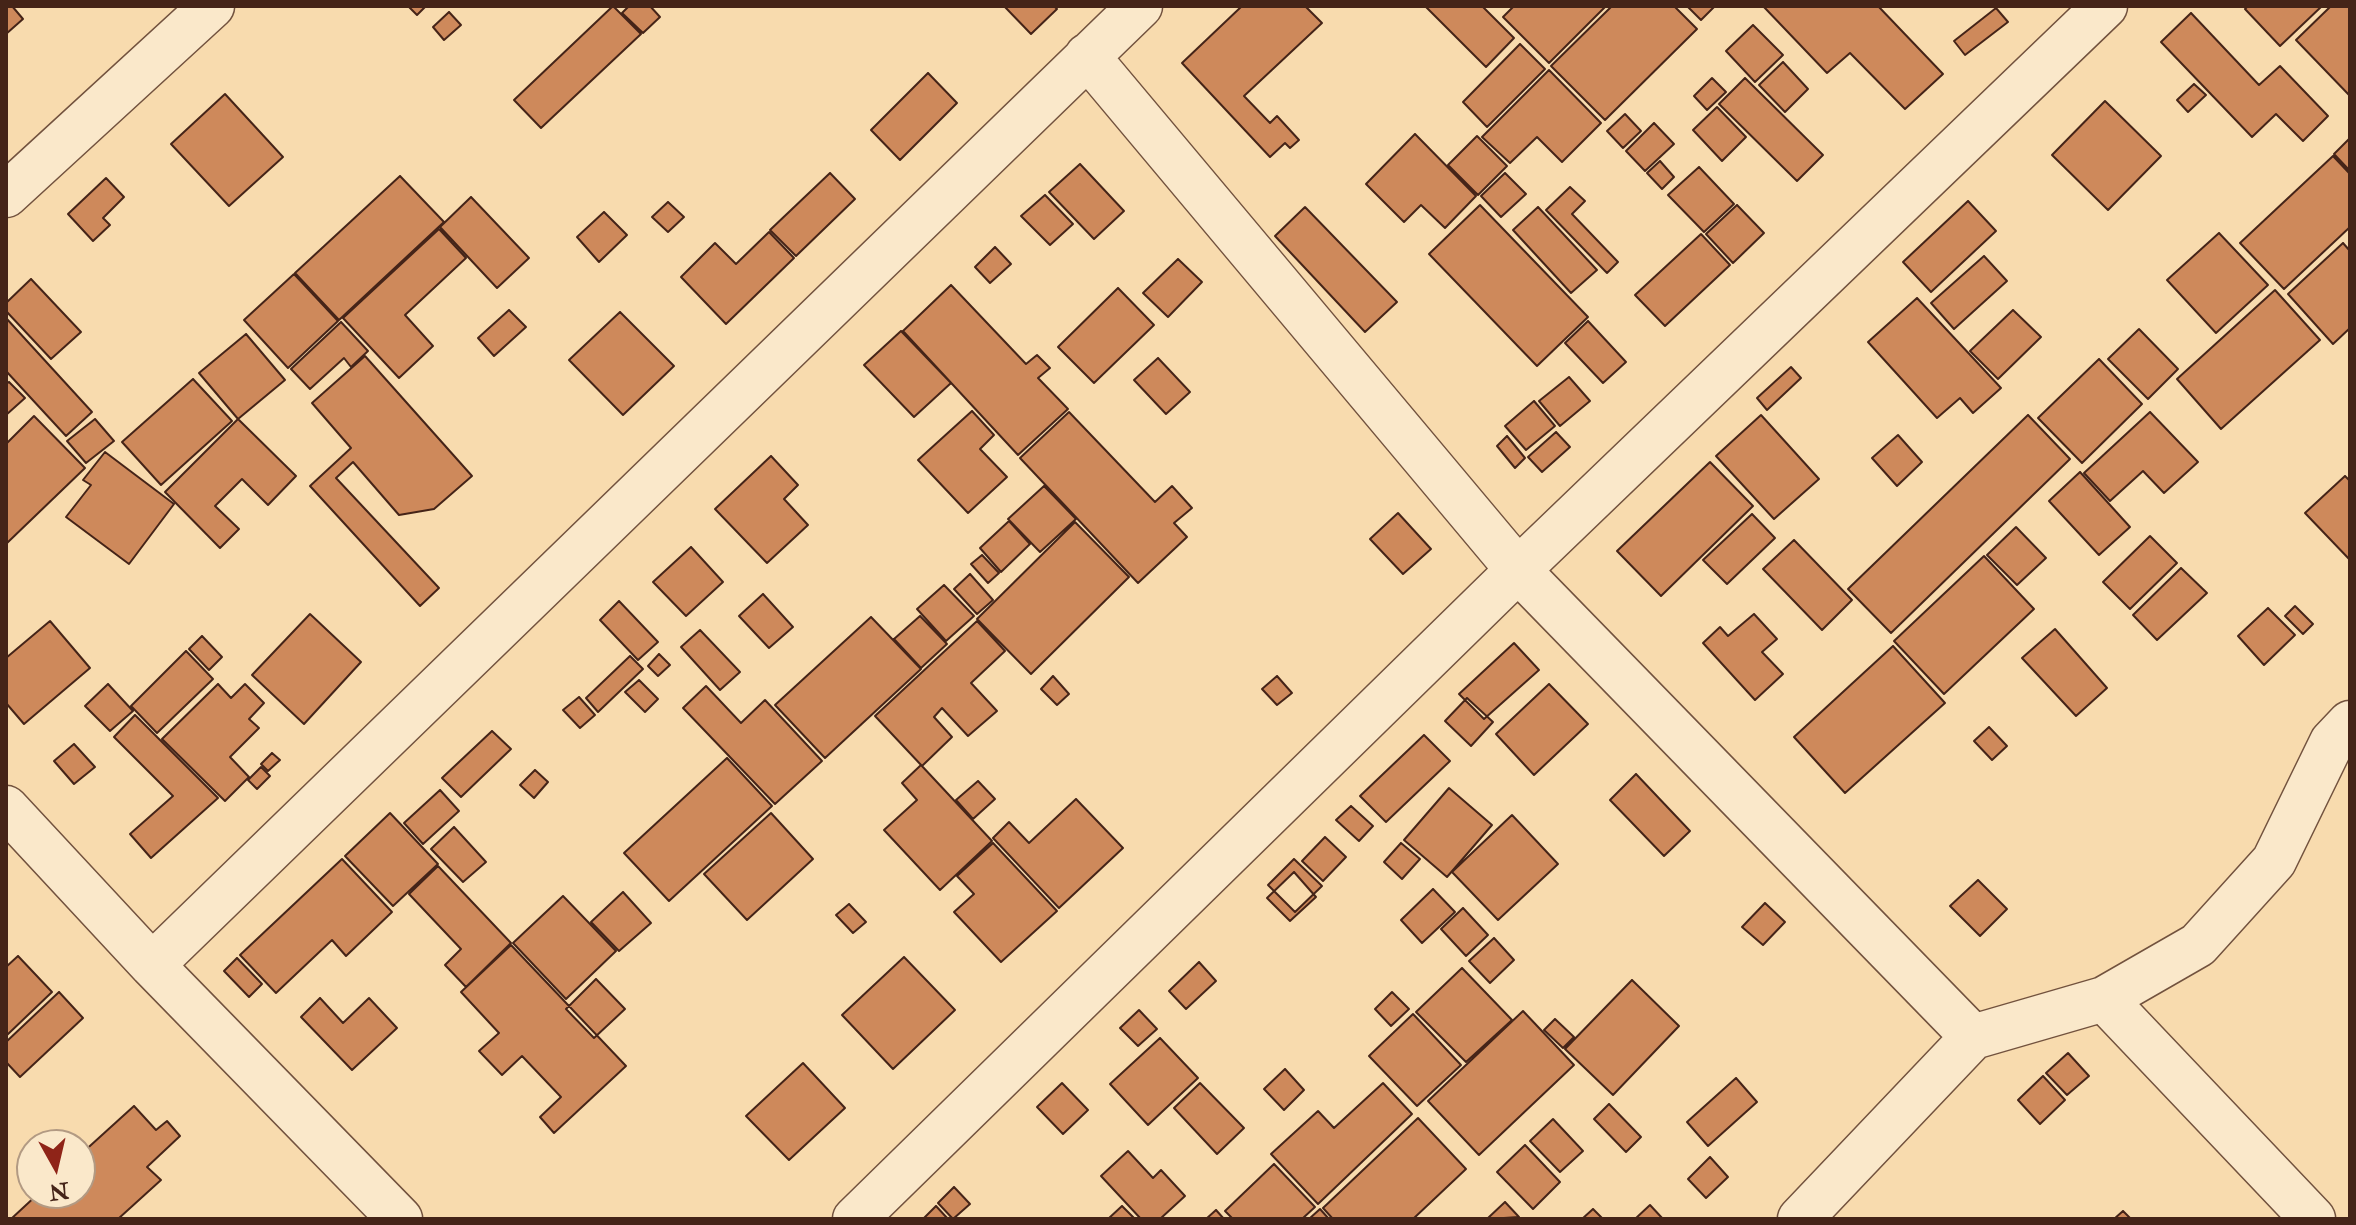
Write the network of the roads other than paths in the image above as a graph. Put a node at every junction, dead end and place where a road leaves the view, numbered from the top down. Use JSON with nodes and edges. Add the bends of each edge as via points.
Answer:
{"nodes":[{"id":1,"x":1140,"y":6,"type":"edge"},
{"id":2,"x":2105,"y":6,"type":"edge"},
{"id":3,"x":187,"y":14,"type":"edge"},
{"id":4,"x":1087,"y":56,"type":"junction"},
{"id":5,"x":6,"y":195,"type":"edge"},
{"id":6,"x":1518,"y":570,"type":"junction"},
{"id":7,"x":2350,"y":723,"type":"edge"},
{"id":8,"x":6,"y":808,"type":"edge"},
{"id":9,"x":152,"y":965,"type":"junction"},
{"id":10,"x":2104,"y":999,"type":"junction"},
{"id":11,"x":1973,"y":1037,"type":"junction"},
{"id":12,"x":400,"y":1219,"type":"edge"},
{"id":13,"x":855,"y":1219,"type":"edge"},
{"id":14,"x":1800,"y":1219,"type":"edge"},
{"id":15,"x":2313,"y":1219,"type":"edge"}],
"edges":[{"from":1,"to":4,"type":"street"},
{"from":2,"to":6,"type":"street"},
{"from":3,"to":5,"type":"street"},
{"from":4,"to":6,"type":"street"},
{"from":4,"to":9,"type":"street"},
{"from":6,"to":11,"type":"street"},
{"from":6,"to":13,"type":"street"},
{"from":7,"to":10,"type":"street","via":[[2332,742],[2274,861],[2198,945]]},
{"from":8,"to":9,"type":"street"},
{"from":9,"to":12,"type":"street"},
{"from":10,"to":11,"type":"street"},
{"from":10,"to":15,"type":"street"},
{"from":11,"to":14,"type":"street"}]}
